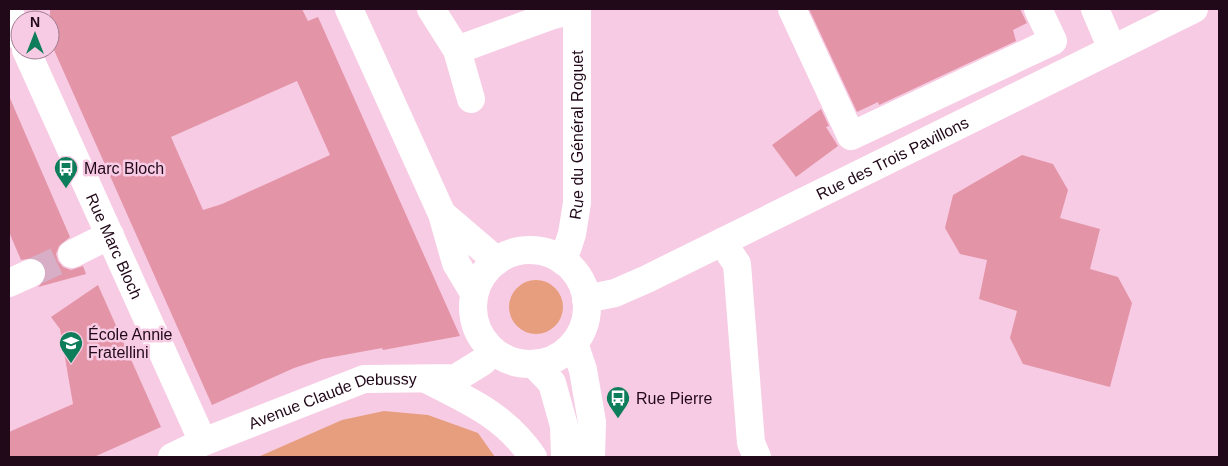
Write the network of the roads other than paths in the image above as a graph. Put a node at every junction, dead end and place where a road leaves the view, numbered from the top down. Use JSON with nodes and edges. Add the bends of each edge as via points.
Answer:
{"nodes":[{"id":1,"x":349,"y":9,"type":"edge"},
{"id":2,"x":431,"y":9,"type":"edge"},
{"id":3,"x":577,"y":9,"type":"edge"},
{"id":4,"x":792,"y":9,"type":"edge"},
{"id":5,"x":1038,"y":9,"type":"edge"},
{"id":6,"x":1095,"y":9,"type":"edge"},
{"id":7,"x":1194,"y":9,"type":"edge"},
{"id":8,"x":1112,"y":49,"type":"junction"},
{"id":9,"x":457,"y":50,"type":"junction"},
{"id":10,"x":31,"y":60,"type":"edge"},
{"id":11,"x":471,"y":99,"type":"dead end"},
{"id":12,"x":442,"y":214,"type":"junction"},
{"id":13,"x":110,"y":235,"type":"junction"},
{"id":14,"x":722,"y":242,"type":"junction"},
{"id":15,"x":72,"y":254,"type":"tunnel mouth"},
{"id":16,"x":497,"y":261,"type":"junction"},
{"id":17,"x":563,"y":261,"type":"junction"},
{"id":18,"x":474,"y":294,"type":"junction"},
{"id":19,"x":586,"y":299,"type":"junction"},
{"id":20,"x":574,"y":343,"type":"junction"},
{"id":21,"x":492,"y":352,"type":"junction"},
{"id":22,"x":534,"y":364,"type":"junction"},
{"id":23,"x":427,"y":379,"type":"junction"},
{"id":24,"x":203,"y":442,"type":"junction"},
{"id":25,"x":172,"y":457,"type":"edge"},
{"id":26,"x":533,"y":457,"type":"edge"},
{"id":27,"x":565,"y":457,"type":"edge"},
{"id":28,"x":591,"y":457,"type":"edge"},
{"id":29,"x":758,"y":457,"type":"edge"}],
"edges":[{"from":1,"to":12,"type":"street"},
{"from":2,"to":9,"type":"street"},
{"from":3,"to":9,"type":"street"},
{"from":3,"to":17,"type":"street","name":"Rue du Général Roguet","via":[[577,203]]},
{"from":4,"to":5,"type":"street","via":[[851,136],[1053,40]]},
{"from":6,"to":8,"type":"street"},
{"from":7,"to":8,"type":"street","name":"Rue des Trois Pavillons"},
{"from":8,"to":14,"type":"street","name":"Rue des Trois Pavillons"},
{"from":9,"to":11,"type":"street"},
{"from":10,"to":13,"type":"street","name":"Rue Marc Bloch"},
{"from":12,"to":16,"type":"street"},
{"from":12,"to":18,"type":"street","via":[[456,263]]},
{"from":13,"to":15,"type":"street"},
{"from":13,"to":24,"type":"street","name":"Rue Marc Bloch"},
{"from":14,"to":19,"type":"street","name":"Rue des Trois Pavillons","via":[[615,293]]},
{"from":14,"to":29,"type":"street","via":[[737,264],[752,443]]},
{"from":16,"to":17,"type":"street","via":[[510,254],[530,250],[545,252]]},
{"from":16,"to":18,"type":"street","via":[[483,275]]},
{"from":17,"to":19,"type":"street","via":[[578,277]]},
{"from":18,"to":21,"type":"street","via":[[476,328]]},
{"from":19,"to":20,"type":"street","via":[[586,316]]},
{"from":20,"to":22,"type":"street","via":[[557,357]]},
{"from":20,"to":28,"type":"street","via":[[583,370],[592,422]]},
{"from":21,"to":22,"type":"street","via":[[503,358]]},
{"from":21,"to":23,"type":"street","name":"Avenue Claude Debussy","via":[[456,378]]},
{"from":22,"to":27,"type":"street","via":[[552,383],[564,426]]},
{"from":23,"to":24,"type":"street","name":"Avenue Claude Debussy","via":[[364,379]]},
{"from":23,"to":26,"type":"street","via":[[497,418],[521,440]]},
{"from":24,"to":25,"type":"street","name":"Avenue Claude Debussy"}]}
